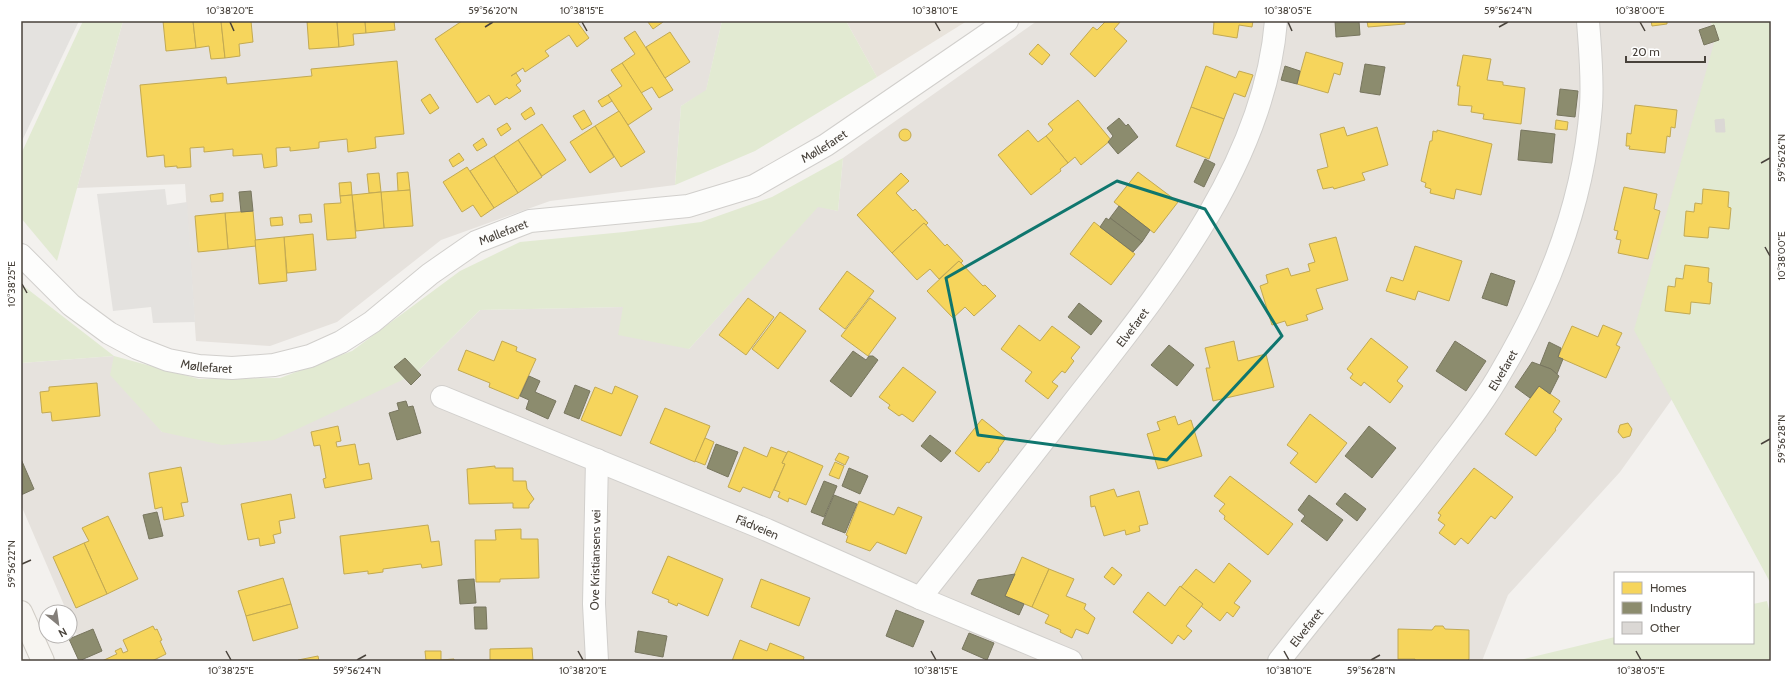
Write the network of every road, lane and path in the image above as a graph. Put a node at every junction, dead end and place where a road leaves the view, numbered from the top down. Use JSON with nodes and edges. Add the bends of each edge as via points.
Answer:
{"nodes":[{"id":1,"x":1007,"y":21,"type":"edge"},
{"id":2,"x":1276,"y":21,"type":"edge"},
{"id":3,"x":1588,"y":21,"type":"edge"},
{"id":4,"x":21,"y":255,"type":"edge"},
{"id":5,"x":442,"y":397,"type":"dead end"},
{"id":6,"x":597,"y":460,"type":"junction"},
{"id":7,"x":920,"y":598,"type":"junction"},
{"id":8,"x":21,"y":612,"type":"edge"},
{"id":9,"x":43,"y":661,"type":"edge"},
{"id":10,"x":597,"y":661,"type":"edge"},
{"id":11,"x":1071,"y":661,"type":"edge"},
{"id":12,"x":1279,"y":661,"type":"edge"}],
"edges":[{"from":1,"to":4,"type":"street","name":"Møllefaret","via":[[826,145],[754,186],[688,206],[530,221],[476,242],[342,342],[310,356],[274,365],[232,368],[199,366],[168,360],[137,348],[71,305]]},
{"from":2,"to":7,"type":"street","name":"Elvefaret","via":[[1267,76],[1256,114],[1238,157],[1198,234],[1133,326]]},
{"from":3,"to":12,"type":"street","name":"Elvefaret","via":[[1591,104],[1584,159],[1554,267],[1522,334],[1500,374],[1460,433]]},
{"from":5,"to":6,"type":"street","name":"Fådveien"},
{"from":6,"to":7,"type":"street","name":"Fådveien","via":[[767,530]]},
{"from":6,"to":10,"type":"street","name":"Ove Kristiansens vei","via":[[594,604]]},
{"from":7,"to":11,"type":"street","name":"Fådveien"},
{"from":8,"to":9,"type":"main road"}]}
